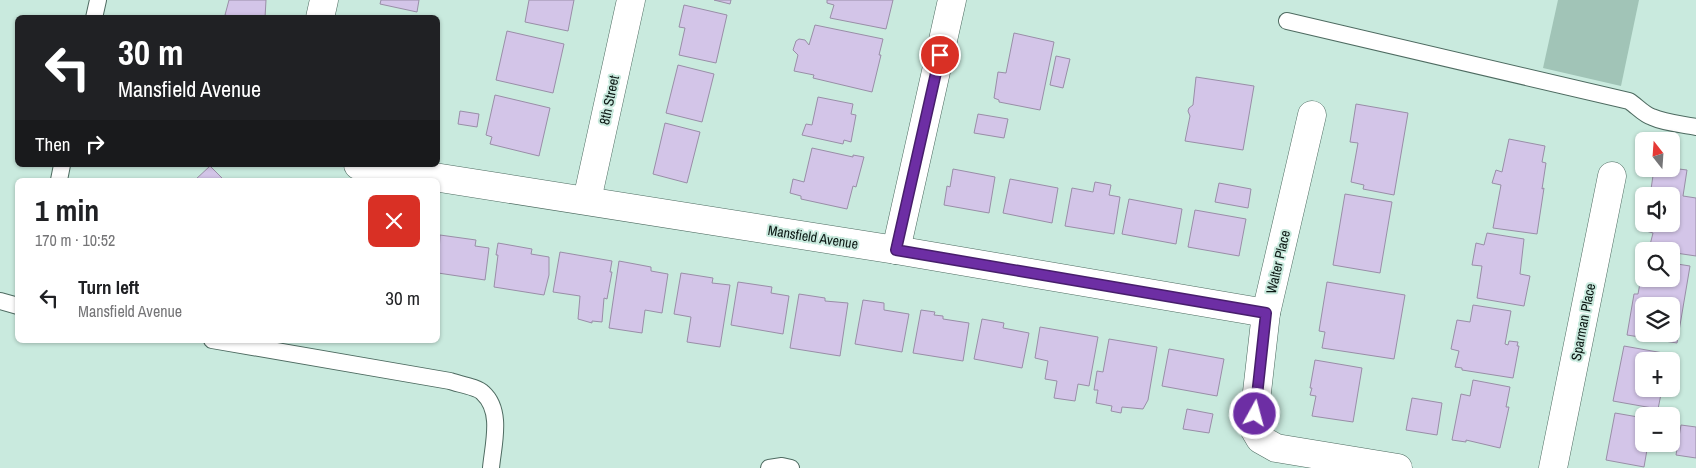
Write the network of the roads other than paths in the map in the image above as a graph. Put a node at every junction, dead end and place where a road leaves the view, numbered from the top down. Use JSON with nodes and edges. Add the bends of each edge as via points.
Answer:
{"nodes":[{"id":1,"x":98,"y":0,"type":"edge"},
{"id":2,"x":324,"y":0,"type":"edge"},
{"id":3,"x":631,"y":0,"type":"edge"},
{"id":4,"x":952,"y":0,"type":"edge"},
{"id":5,"x":95,"y":15,"type":"edge"},
{"id":6,"x":321,"y":15,"type":"edge"},
{"id":7,"x":1287,"y":21,"type":"dead end"},
{"id":8,"x":1312,"y":115,"type":"dead end"},
{"id":9,"x":1696,"y":127,"type":"edge"},
{"id":10,"x":371,"y":167,"type":"edge"},
{"id":11,"x":1612,"y":176,"type":"dead end"},
{"id":12,"x":587,"y":200,"type":"junction"},
{"id":13,"x":896,"y":250,"type":"junction"},
{"id":14,"x":0,"y":302,"type":"edge"},
{"id":15,"x":15,"y":305,"type":"edge"},
{"id":16,"x":1266,"y":313,"type":"junction"},
{"id":17,"x":229,"y":343,"type":"edge"},
{"id":18,"x":491,"y":468,"type":"edge"},
{"id":19,"x":769,"y":468,"type":"edge"},
{"id":20,"x":791,"y":468,"type":"edge"},
{"id":21,"x":1398,"y":468,"type":"edge"},
{"id":22,"x":1553,"y":468,"type":"edge"}],
"edges":[{"from":1,"to":5,"type":"lane"},
{"from":2,"to":6,"type":"street"},
{"from":3,"to":12,"type":"street","name":"8th Street"},
{"from":4,"to":13,"type":"street"},
{"from":7,"to":9,"type":"lane","via":[[1629,101],[1653,118]]},
{"from":8,"to":16,"type":"street","name":"Walter Place"},
{"from":10,"to":12,"type":"street","name":"Mansfield Avenue"},
{"from":11,"to":22,"type":"street","name":"Sparman Place"},
{"from":12,"to":13,"type":"street","name":"Mansfield Avenue"},
{"from":13,"to":16,"type":"street","name":"Mansfield Avenue"},
{"from":14,"to":15,"type":"lane"},
{"from":16,"to":21,"type":"street","name":"Walter Place","via":[[1253,427],[1260,439],[1276,448]]},
{"from":17,"to":18,"type":"lane","via":[[450,381],[482,391],[492,405],[495,418]]},
{"from":19,"to":20,"type":"lane"}]}
